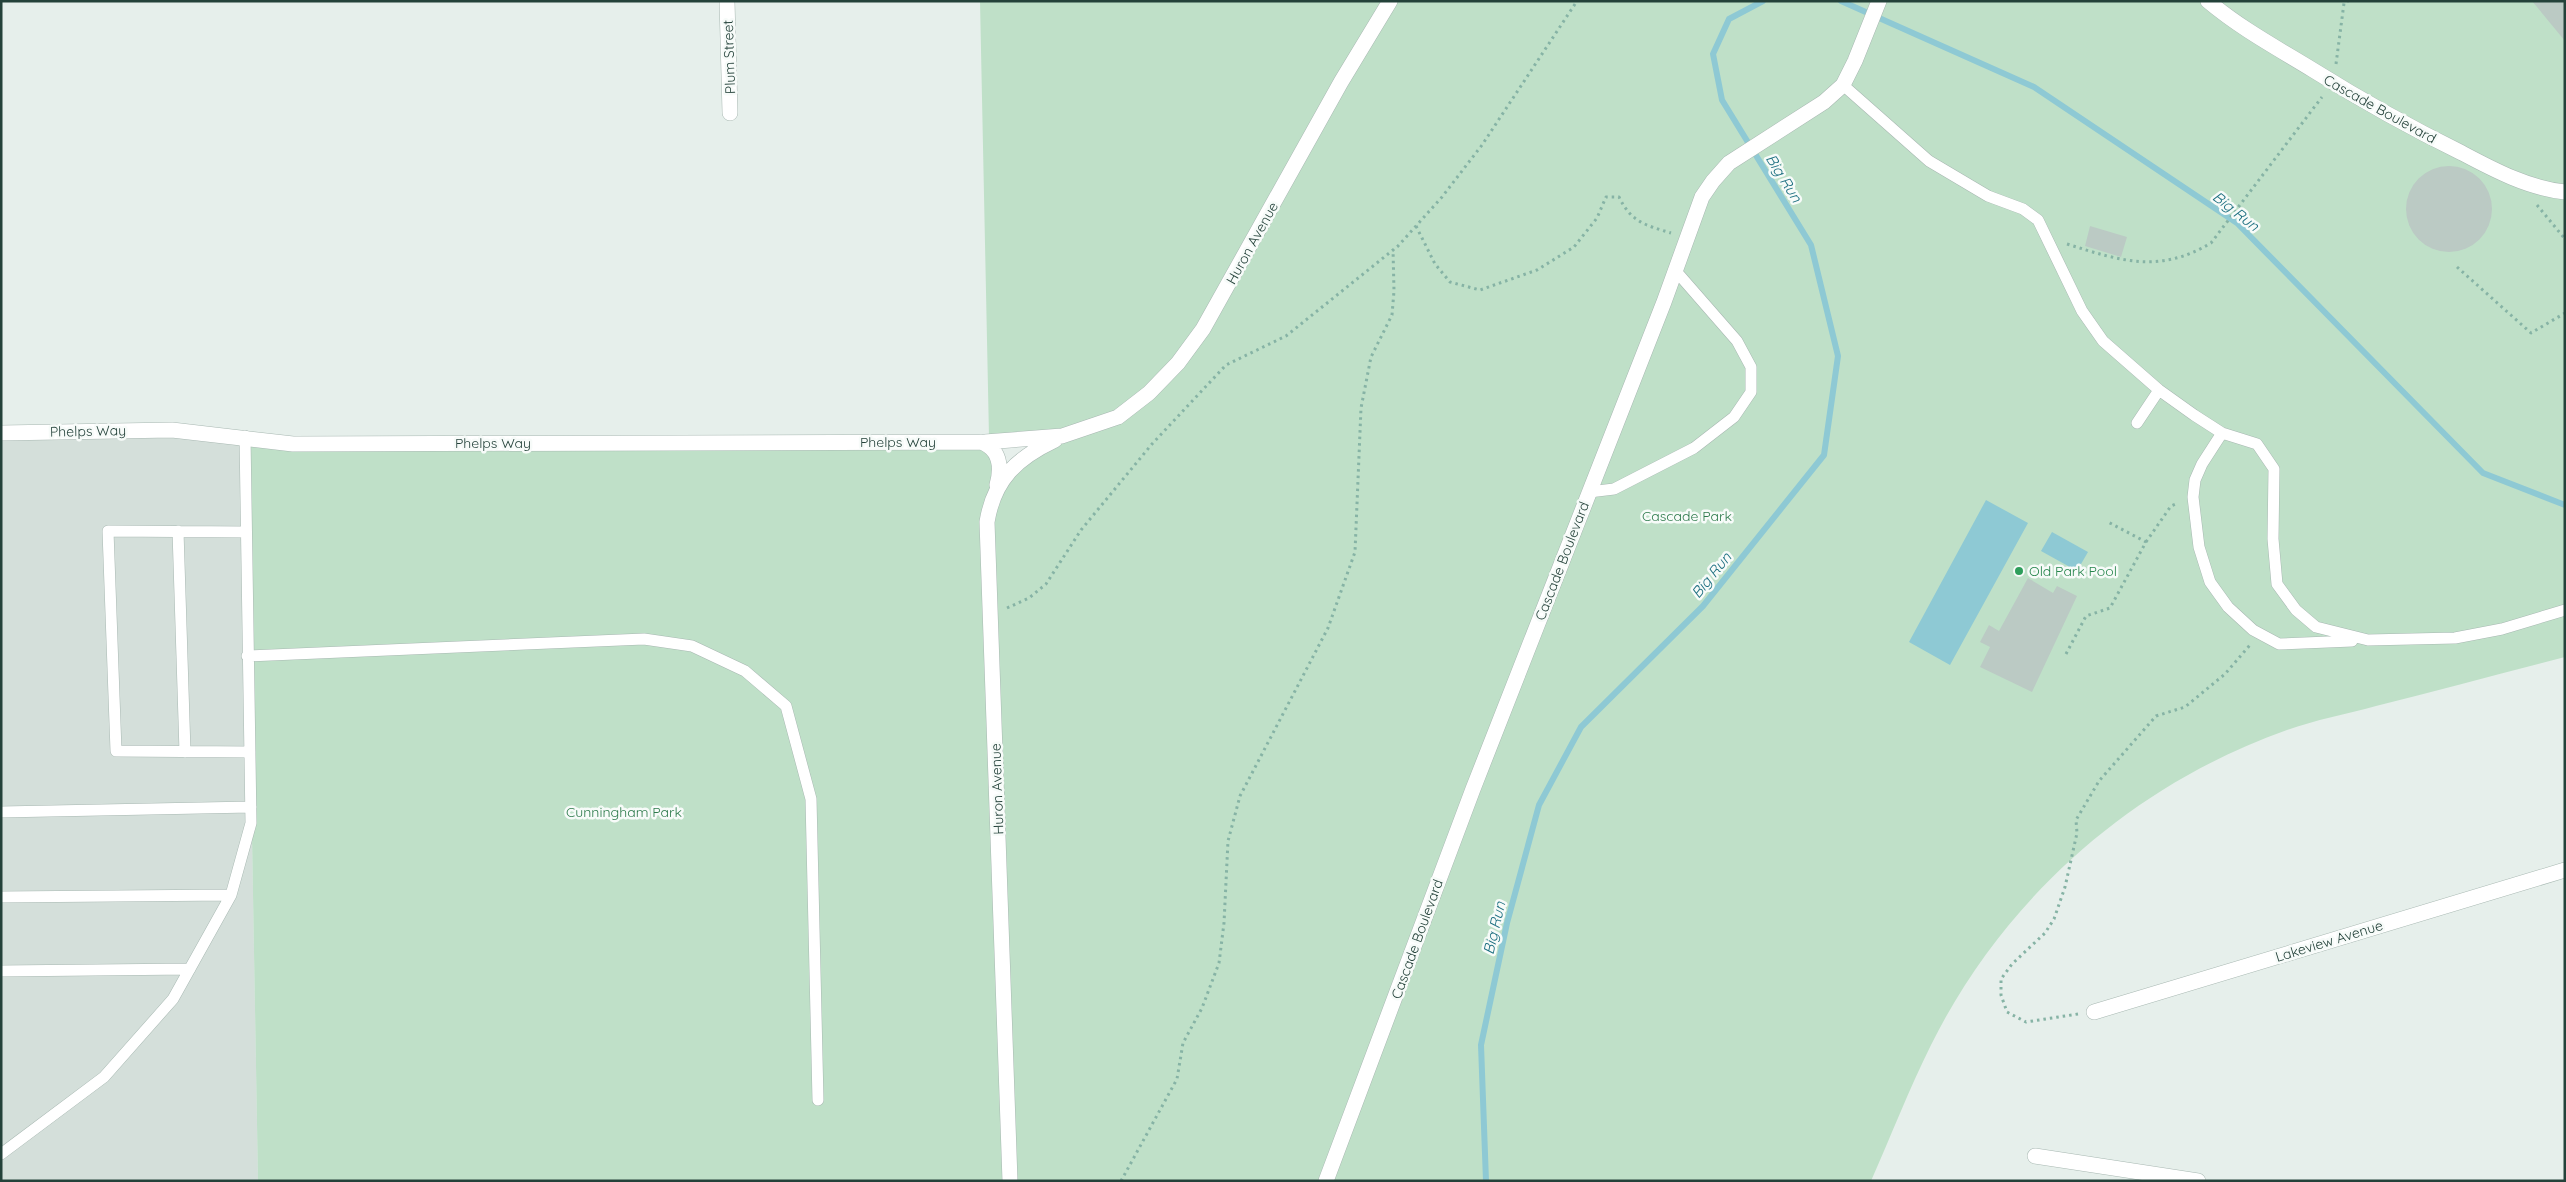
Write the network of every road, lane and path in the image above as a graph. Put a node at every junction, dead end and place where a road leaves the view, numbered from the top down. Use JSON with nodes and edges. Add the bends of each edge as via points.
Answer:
{"nodes":[{"id":1,"x":727,"y":1,"type":"edge"},
{"id":2,"x":1390,"y":1,"type":"edge"},
{"id":3,"x":1577,"y":1,"type":"edge"},
{"id":4,"x":1878,"y":1,"type":"edge"},
{"id":5,"x":2208,"y":1,"type":"edge"},
{"id":6,"x":2348,"y":1,"type":"edge"},
{"id":7,"x":2333,"y":82,"type":"junction"},
{"id":8,"x":1843,"y":84,"type":"junction"},
{"id":9,"x":730,"y":113,"type":"dead end"},
{"id":10,"x":2565,"y":192,"type":"edge"},
{"id":11,"x":2534,"y":201,"type":"dead end"},
{"id":12,"x":1416,"y":226,"type":"junction"},
{"id":13,"x":1686,"y":237,"type":"junction"},
{"id":14,"x":2048,"y":238,"type":"junction"},
{"id":15,"x":2565,"y":239,"type":"edge"},
{"id":16,"x":1393,"y":249,"type":"junction"},
{"id":17,"x":2457,"y":266,"type":"dead end"},
{"id":18,"x":1674,"y":270,"type":"junction"},
{"id":19,"x":2565,"y":313,"type":"edge"},
{"id":20,"x":2159,"y":390,"type":"junction"},
{"id":21,"x":2137,"y":423,"type":"dead end"},
{"id":22,"x":1,"y":432,"type":"edge"},
{"id":23,"x":2222,"y":433,"type":"junction"},
{"id":24,"x":1065,"y":435,"type":"junction"},
{"id":25,"x":245,"y":436,"type":"junction"},
{"id":26,"x":983,"y":442,"type":"junction"},
{"id":27,"x":995,"y":491,"type":"junction"},
{"id":28,"x":1589,"y":492,"type":"junction"},
{"id":29,"x":2193,"y":497,"type":"junction"},
{"id":30,"x":2108,"y":522,"type":"dead end"},
{"id":31,"x":178,"y":531,"type":"junction"},
{"id":32,"x":246,"y":532,"type":"junction"},
{"id":33,"x":2146,"y":542,"type":"junction"},
{"id":34,"x":989,"y":609,"type":"junction"},
{"id":35,"x":2565,"y":610,"type":"edge"},
{"id":36,"x":2260,"y":634,"type":"junction"},
{"id":37,"x":2368,"y":640,"type":"junction"},
{"id":38,"x":2066,"y":654,"type":"dead end"},
{"id":39,"x":247,"y":656,"type":"junction"},
{"id":40,"x":185,"y":752,"type":"junction"},
{"id":41,"x":250,"y":752,"type":"junction"},
{"id":42,"x":251,"y":807,"type":"junction"},
{"id":43,"x":1,"y":812,"type":"edge"},
{"id":44,"x":2565,"y":870,"type":"edge"},
{"id":45,"x":231,"y":895,"type":"junction"},
{"id":46,"x":1,"y":897,"type":"edge"},
{"id":47,"x":190,"y":969,"type":"junction"},
{"id":48,"x":1,"y":971,"type":"edge"},
{"id":49,"x":2094,"y":1012,"type":"joint"},
{"id":50,"x":818,"y":1100,"type":"dead end"},
{"id":51,"x":1,"y":1154,"type":"edge"},
{"id":52,"x":2035,"y":1156,"type":"dead end"},
{"id":53,"x":1010,"y":1181,"type":"edge"},
{"id":54,"x":1121,"y":1181,"type":"edge"},
{"id":55,"x":1326,"y":1181,"type":"edge"},
{"id":56,"x":2198,"y":1181,"type":"edge"}],
"edges":[{"from":1,"to":9,"type":"street","name":"Plum Street"},
{"from":2,"to":24,"type":"street","name":"Huron Avenue","via":[[1203,329],[1178,363],[1149,393],[1118,417]]},
{"from":3,"to":12,"type":"path","via":[[1482,145]]},
{"from":4,"to":8,"type":"street","name":"Cascade Boulevard"},
{"from":5,"to":7,"type":"street","name":"Cascade Boulevard","via":[[2229,19]]},
{"from":6,"to":7,"type":"path","via":[[2344,3]]},
{"from":7,"to":10,"type":"street","name":"Cascade Boulevard","via":[[2497,171],[2547,190]]},
{"from":7,"to":14,"type":"path","via":[[2211,243],[2195,253],[2174,260],[2124,260]]},
{"from":8,"to":13,"type":"street","name":"Cascade Boulevard","via":[[1824,102],[1729,164],[1702,197]]},
{"from":8,"to":14,"type":"lane","via":[[1929,161],[1988,196],[2022,209],[2038,220]]},
{"from":11,"to":15,"type":"path"},
{"from":12,"to":13,"type":"path","via":[[1435,264],[1450,282],[1480,290],[1537,270],[1574,247],[1597,218],[1606,198],[1619,197],[1626,211],[1643,224]]},
{"from":12,"to":16,"type":"path"},
{"from":13,"to":18,"type":"street","name":"Cascade Boulevard"},
{"from":14,"to":20,"type":"lane","via":[[2082,312],[2103,341]]},
{"from":16,"to":34,"type":"path","via":[[1286,336],[1226,365],[1152,444],[1081,530],[1046,584],[1029,598],[1008,608]]},
{"from":16,"to":54,"type":"path","via":[[1392,315],[1371,357],[1360,408],[1355,552],[1328,628],[1240,796],[1228,841],[1219,963],[1202,1008],[1183,1043],[1177,1079]]},
{"from":17,"to":19,"type":"path","via":[[2531,333]]},
{"from":18,"to":28,"type":"street","name":"Cascade Boulevard"},
{"from":18,"to":28,"type":"lane","via":[[1737,341],[1751,367],[1751,392],[1734,417],[1694,448],[1614,489]]},
{"from":20,"to":21,"type":"lane"},
{"from":20,"to":23,"type":"lane"},
{"from":22,"to":25,"type":"street","name":"Phelps Way","via":[[172,430]]},
{"from":23,"to":29,"type":"lane","via":[[2202,464],[2195,480]]},
{"from":23,"to":37,"type":"lane","via":[[2257,444],[2274,469],[2273,539],[2277,584],[2296,610],[2316,627]]},
{"from":24,"to":26,"type":"street","name":"Huron Avenue"},
{"from":24,"to":27,"type":"street","name":"Huron Avenue","via":[[1024,456]]},
{"from":25,"to":26,"type":"street","name":"Phelps Way","via":[[292,444]]},
{"from":25,"to":32,"type":"lane"},
{"from":26,"to":27,"type":"street","via":[[996,452],[999,462]]},
{"from":27,"to":34,"type":"street","name":"Huron Avenue","via":[[987,522]]},
{"from":28,"to":55,"type":"street","name":"Cascade Boulevard","via":[[1469,799]]},
{"from":29,"to":33,"type":"path","via":[[2172,506]]},
{"from":29,"to":36,"type":"lane","via":[[2199,547],[2210,582],[2228,608]]},
{"from":30,"to":33,"type":"path"},
{"from":31,"to":32,"type":"lane"},
{"from":31,"to":40,"type":"lane"},
{"from":31,"to":40,"type":"lane","via":[[108,531],[116,751]]},
{"from":32,"to":39,"type":"lane"},
{"from":33,"to":38,"type":"path","via":[[2110,608],[2086,616]]},
{"from":34,"to":53,"type":"street","name":"Huron Avenue"},
{"from":35,"to":37,"type":"lane","via":[[2502,629],[2455,638]]},
{"from":36,"to":37,"type":"lane","via":[[2279,644]]},
{"from":36,"to":49,"type":"path","via":[[2225,674],[2185,707],[2156,716],[2099,781],[2076,820],[2077,833],[2065,887],[2054,919],[2045,933],[2001,979],[2001,995],[2007,1012],[2026,1022]]},
{"from":39,"to":41,"type":"lane"},
{"from":39,"to":50,"type":"lane","via":[[644,639],[692,646],[745,670],[786,706],[811,799]]},
{"from":40,"to":41,"type":"lane"},
{"from":41,"to":42,"type":"lane"},
{"from":42,"to":43,"type":"lane"},
{"from":42,"to":45,"type":"lane","via":[[251,824]]},
{"from":44,"to":49,"type":"street","name":"Lakeview Avenue"},
{"from":45,"to":46,"type":"lane"},
{"from":45,"to":47,"type":"lane"},
{"from":47,"to":48,"type":"lane"},
{"from":47,"to":51,"type":"lane","via":[[173,999],[104,1077]]},
{"from":52,"to":56,"type":"street"}]}
